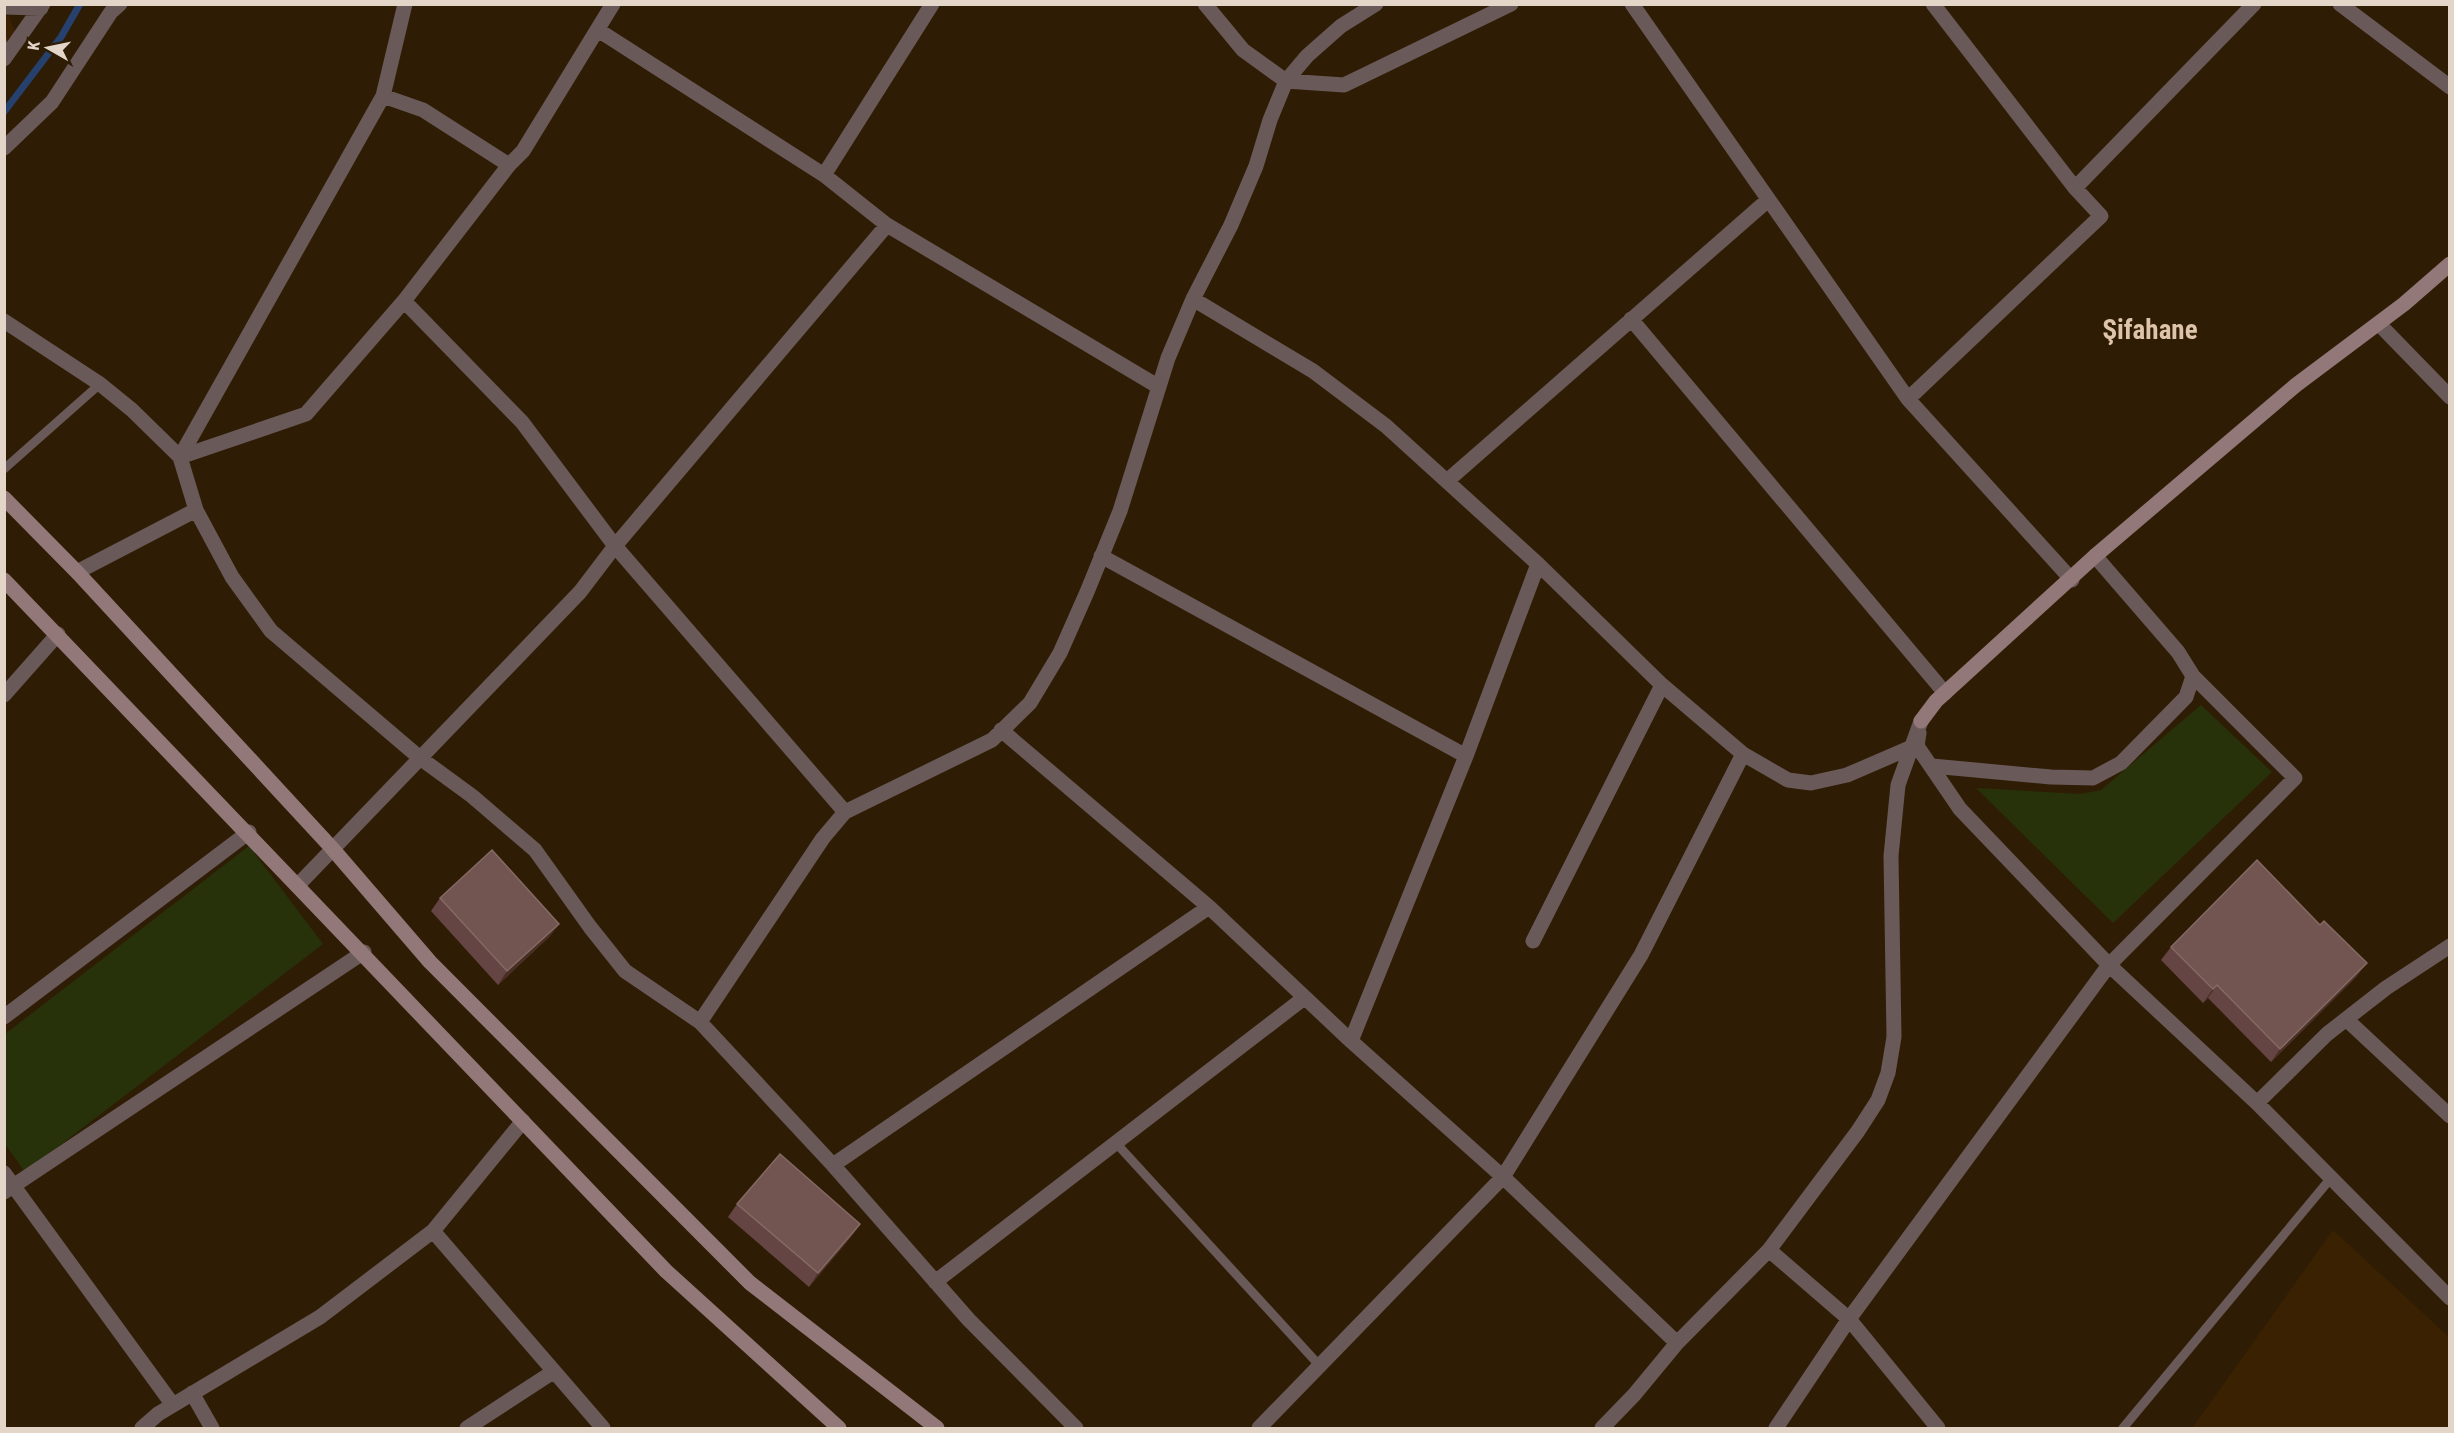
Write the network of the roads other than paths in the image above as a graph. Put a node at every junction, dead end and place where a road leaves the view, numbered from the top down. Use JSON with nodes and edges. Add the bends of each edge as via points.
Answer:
{"nodes":[{"id":1,"x":120,"y":4,"type":"edge"},
{"id":2,"x":405,"y":4,"type":"edge"},
{"id":3,"x":613,"y":4,"type":"edge"},
{"id":4,"x":932,"y":4,"type":"edge"},
{"id":5,"x":1205,"y":4,"type":"edge"},
{"id":6,"x":1376,"y":4,"type":"edge"},
{"id":7,"x":1511,"y":4,"type":"edge"},
{"id":8,"x":1632,"y":4,"type":"edge"},
{"id":9,"x":1933,"y":4,"type":"edge"},
{"id":10,"x":2254,"y":4,"type":"edge"},
{"id":11,"x":2340,"y":4,"type":"edge"},
{"id":12,"x":4,"y":7,"type":"edge"},
{"id":13,"x":42,"y":7,"type":"edge"},
{"id":14,"x":598,"y":30,"type":"junction"},
{"id":15,"x":4,"y":59,"type":"edge"},
{"id":16,"x":1286,"y":81,"type":"junction"},
{"id":17,"x":2450,"y":87,"type":"edge"},
{"id":18,"x":383,"y":96,"type":"junction"},
{"id":19,"x":4,"y":148,"type":"edge"},
{"id":20,"x":509,"y":165,"type":"junction"},
{"id":21,"x":824,"y":175,"type":"junction"},
{"id":22,"x":2075,"y":188,"type":"junction"},
{"id":23,"x":1768,"y":200,"type":"junction"},
{"id":24,"x":887,"y":225,"type":"junction"},
{"id":25,"x":2450,"y":264,"type":"edge"},
{"id":26,"x":1193,"y":299,"type":"junction"},
{"id":27,"x":404,"y":301,"type":"junction"},
{"id":28,"x":1631,"y":319,"type":"junction"},
{"id":29,"x":4,"y":321,"type":"edge"},
{"id":30,"x":2379,"y":324,"type":"junction"},
{"id":31,"x":100,"y":384,"type":"junction"},
{"id":32,"x":1159,"y":387,"type":"junction"},
{"id":33,"x":2450,"y":397,"type":"edge"},
{"id":34,"x":1908,"y":399,"type":"junction"},
{"id":35,"x":180,"y":457,"type":"junction"},
{"id":36,"x":4,"y":469,"type":"edge"},
{"id":37,"x":1447,"y":481,"type":"junction"},
{"id":38,"x":4,"y":498,"type":"edge"},
{"id":39,"x":196,"y":510,"type":"junction"},
{"id":40,"x":615,"y":546,"type":"junction"},
{"id":41,"x":1101,"y":556,"type":"junction"},
{"id":42,"x":2095,"y":556,"type":"junction"},
{"id":43,"x":1538,"y":564,"type":"junction"},
{"id":44,"x":77,"y":572,"type":"junction"},
{"id":45,"x":4,"y":579,"type":"edge"},
{"id":46,"x":2072,"y":580,"type":"junction"},
{"id":47,"x":58,"y":634,"type":"junction"},
{"id":48,"x":2193,"y":676,"type":"junction"},
{"id":49,"x":1662,"y":685,"type":"junction"},
{"id":50,"x":1945,"y":693,"type":"junction"},
{"id":51,"x":4,"y":694,"type":"edge"},
{"id":52,"x":1921,"y":721,"type":"junction"},
{"id":53,"x":1001,"y":730,"type":"junction"},
{"id":54,"x":1912,"y":747,"type":"junction"},
{"id":55,"x":1743,"y":754,"type":"junction"},
{"id":56,"x":1466,"y":756,"type":"junction"},
{"id":57,"x":420,"y":758,"type":"junction"},
{"id":58,"x":1932,"y":766,"type":"junction"},
{"id":59,"x":845,"y":812,"type":"junction"},
{"id":60,"x":249,"y":832,"type":"junction"},
{"id":61,"x":332,"y":847,"type":"junction"},
{"id":62,"x":299,"y":884,"type":"junction"},
{"id":63,"x":1209,"y":907,"type":"junction"},
{"id":64,"x":1533,"y":941,"type":"dead end"},
{"id":65,"x":2450,"y":946,"type":"edge"},
{"id":66,"x":364,"y":952,"type":"junction"},
{"id":67,"x":2109,"y":965,"type":"junction"},
{"id":68,"x":1304,"y":998,"type":"junction"},
{"id":69,"x":4,"y":1017,"type":"edge"},
{"id":70,"x":2346,"y":1019,"type":"junction"},
{"id":71,"x":700,"y":1022,"type":"junction"},
{"id":72,"x":1351,"y":1041,"type":"junction"},
{"id":73,"x":2257,"y":1103,"type":"junction"},
{"id":74,"x":2450,"y":1116,"type":"edge"},
{"id":75,"x":523,"y":1121,"type":"junction"},
{"id":76,"x":1116,"y":1143,"type":"junction"},
{"id":77,"x":834,"y":1165,"type":"junction"},
{"id":78,"x":1503,"y":1177,"type":"junction"},
{"id":79,"x":2331,"y":1178,"type":"junction"},
{"id":80,"x":8,"y":1184,"type":"edge"},
{"id":81,"x":433,"y":1231,"type":"junction"},
{"id":82,"x":1769,"y":1250,"type":"junction"},
{"id":83,"x":935,"y":1282,"type":"junction"},
{"id":84,"x":2450,"y":1298,"type":"edge"},
{"id":85,"x":1849,"y":1319,"type":"junction"},
{"id":86,"x":1677,"y":1343,"type":"junction"},
{"id":87,"x":1319,"y":1365,"type":"junction"},
{"id":88,"x":553,"y":1372,"type":"junction"},
{"id":89,"x":192,"y":1393,"type":"junction"},
{"id":90,"x":173,"y":1405,"type":"junction"},
{"id":91,"x":831,"y":1426,"type":"edge"},
{"id":92,"x":142,"y":1428,"type":"edge"},
{"id":93,"x":212,"y":1428,"type":"edge"},
{"id":94,"x":467,"y":1428,"type":"edge"},
{"id":95,"x":603,"y":1428,"type":"edge"},
{"id":96,"x":937,"y":1428,"type":"edge"},
{"id":97,"x":1076,"y":1428,"type":"edge"},
{"id":98,"x":1259,"y":1428,"type":"edge"},
{"id":99,"x":1602,"y":1428,"type":"edge"},
{"id":100,"x":1776,"y":1428,"type":"edge"},
{"id":101,"x":1938,"y":1428,"type":"edge"},
{"id":102,"x":2123,"y":1428,"type":"edge"}],
"edges":[{"from":1,"to":19,"type":"street","via":[[52,102]]},
{"from":2,"to":18,"type":"street"},
{"from":3,"to":14,"type":"street"},
{"from":4,"to":21,"type":"street"},
{"from":5,"to":16,"type":"street","via":[[1243,50]]},
{"from":6,"to":16,"type":"street","via":[[1341,26]]},
{"from":7,"to":16,"type":"street","via":[[1344,85]]},
{"from":8,"to":23,"type":"street"},
{"from":9,"to":22,"type":"street"},
{"from":10,"to":22,"type":"street"},
{"from":11,"to":17,"type":"street"},
{"from":12,"to":13,"type":"street"},
{"from":13,"to":15,"type":"street"},
{"from":14,"to":20,"type":"street","via":[[523,151]]},
{"from":14,"to":21,"type":"street"},
{"from":16,"to":26,"type":"street","via":[[1240,206]]},
{"from":18,"to":20,"type":"street","via":[[423,110]]},
{"from":18,"to":35,"type":"street"},
{"from":20,"to":27,"type":"street"},
{"from":21,"to":24,"type":"street"},
{"from":22,"to":34,"type":"street","via":[[2101,216]]},
{"from":23,"to":28,"type":"street"},
{"from":23,"to":34,"type":"street"},
{"from":24,"to":32,"type":"street"},
{"from":24,"to":40,"type":"street"},
{"from":25,"to":30,"type":"main road"},
{"from":26,"to":32,"type":"street"},
{"from":26,"to":37,"type":"street","via":[[1313,371],[1386,426]]},
{"from":27,"to":35,"type":"street","via":[[306,414]]},
{"from":27,"to":40,"type":"street","via":[[522,422]]},
{"from":28,"to":37,"type":"street"},
{"from":28,"to":50,"type":"street"},
{"from":29,"to":31,"type":"street"},
{"from":30,"to":33,"type":"street"},
{"from":30,"to":42,"type":"main road","via":[[2296,385]]},
{"from":31,"to":35,"type":"street"},
{"from":31,"to":36,"type":"lane"},
{"from":32,"to":41,"type":"street","via":[[1120,511]]},
{"from":34,"to":46,"type":"street"},
{"from":35,"to":39,"type":"street"},
{"from":37,"to":43,"type":"street"},
{"from":38,"to":44,"type":"main road"},
{"from":39,"to":44,"type":"street"},
{"from":39,"to":57,"type":"street","via":[[232,577],[271,631]]},
{"from":40,"to":57,"type":"street","via":[[580,592]]},
{"from":40,"to":59,"type":"street"},
{"from":41,"to":53,"type":"street","via":[[1060,653],[1030,703]]},
{"from":41,"to":56,"type":"street"},
{"from":42,"to":46,"type":"main road"},
{"from":42,"to":48,"type":"street","via":[[2178,652]]},
{"from":43,"to":49,"type":"street"},
{"from":43,"to":56,"type":"street"},
{"from":44,"to":61,"type":"main road"},
{"from":45,"to":47,"type":"main road"},
{"from":46,"to":50,"type":"main road"},
{"from":47,"to":51,"type":"street"},
{"from":47,"to":60,"type":"main road"},
{"from":48,"to":58,"type":"street","via":[[2186,697],[2121,763],[2093,778]]},
{"from":48,"to":67,"type":"street","via":[[2295,778]]},
{"from":49,"to":55,"type":"street"},
{"from":49,"to":64,"type":"street"},
{"from":50,"to":52,"type":"main road"},
{"from":52,"to":54,"type":"street"},
{"from":52,"to":58,"type":"street","via":[[1917,746]]},
{"from":53,"to":59,"type":"street","via":[[992,740]]},
{"from":53,"to":63,"type":"street"},
{"from":54,"to":55,"type":"street","via":[[1847,775],[1811,783],[1788,780]]},
{"from":54,"to":82,"type":"street","via":[[1898,785],[1891,855],[1894,1037],[1888,1072],[1878,1100],[1858,1131]]},
{"from":55,"to":78,"type":"street","via":[[1641,955]]},
{"from":56,"to":72,"type":"street"},
{"from":57,"to":61,"type":"street"},
{"from":57,"to":71,"type":"street","via":[[535,850],[625,971]]},
{"from":58,"to":67,"type":"street","via":[[1960,808]]},
{"from":59,"to":71,"type":"street","via":[[823,838]]},
{"from":60,"to":62,"type":"main road"},
{"from":60,"to":69,"type":"street"},
{"from":61,"to":62,"type":"street"},
{"from":61,"to":96,"type":"main road","via":[[430,962],[750,1283]]},
{"from":62,"to":66,"type":"main road"},
{"from":63,"to":68,"type":"street"},
{"from":63,"to":77,"type":"street"},
{"from":65,"to":70,"type":"street"},
{"from":66,"to":75,"type":"main road"},
{"from":66,"to":80,"type":"street"},
{"from":67,"to":73,"type":"street"},
{"from":67,"to":85,"type":"street"},
{"from":68,"to":72,"type":"street"},
{"from":68,"to":76,"type":"street"},
{"from":70,"to":73,"type":"street"},
{"from":70,"to":74,"type":"street"},
{"from":71,"to":77,"type":"street"},
{"from":72,"to":78,"type":"street"},
{"from":73,"to":79,"type":"street"},
{"from":75,"to":81,"type":"street"},
{"from":75,"to":91,"type":"main road","via":[[666,1270]]},
{"from":76,"to":83,"type":"street"},
{"from":76,"to":87,"type":"lane"},
{"from":77,"to":83,"type":"street"},
{"from":78,"to":86,"type":"street"},
{"from":78,"to":87,"type":"street"},
{"from":79,"to":84,"type":"street"},
{"from":79,"to":102,"type":"lane"},
{"from":80,"to":90,"type":"street"},
{"from":81,"to":88,"type":"street"},
{"from":81,"to":89,"type":"street","via":[[320,1317]]},
{"from":82,"to":85,"type":"street"},
{"from":82,"to":86,"type":"street"},
{"from":83,"to":97,"type":"street"},
{"from":85,"to":100,"type":"street"},
{"from":85,"to":101,"type":"street"},
{"from":86,"to":99,"type":"street"},
{"from":87,"to":98,"type":"street"},
{"from":88,"to":94,"type":"street"},
{"from":88,"to":95,"type":"street"},
{"from":89,"to":90,"type":"street"},
{"from":89,"to":93,"type":"street"},
{"from":90,"to":92,"type":"street"}]}
